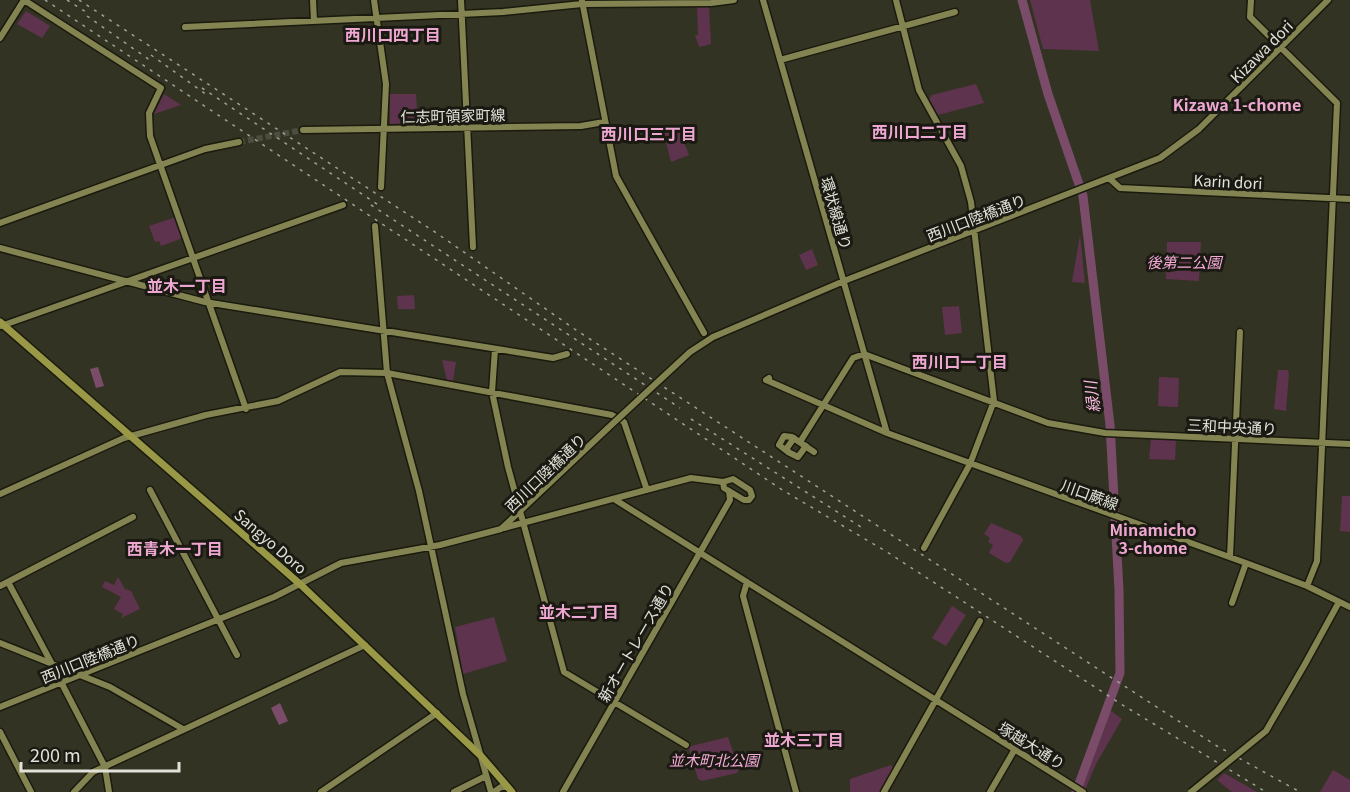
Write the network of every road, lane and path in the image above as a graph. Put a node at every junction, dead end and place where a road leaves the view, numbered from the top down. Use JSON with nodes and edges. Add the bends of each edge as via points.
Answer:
{"nodes":[{"id":1,"x":24,"y":0,"type":"edge"},
{"id":2,"x":313,"y":0,"type":"edge"},
{"id":3,"x":374,"y":0,"type":"edge"},
{"id":4,"x":461,"y":0,"type":"edge"},
{"id":5,"x":734,"y":0,"type":"edge"},
{"id":6,"x":764,"y":0,"type":"edge"},
{"id":7,"x":896,"y":0,"type":"edge"},
{"id":8,"x":1251,"y":0,"type":"edge"},
{"id":9,"x":1328,"y":0,"type":"edge"},
{"id":10,"x":582,"y":2,"type":"edge"},
{"id":11,"x":955,"y":12,"type":"dead end"},
{"id":12,"x":462,"y":14,"type":"junction"},
{"id":13,"x":377,"y":18,"type":"junction"},
{"id":14,"x":314,"y":21,"type":"junction"},
{"id":15,"x":903,"y":26,"type":"junction"},
{"id":16,"x":185,"y":27,"type":"dead end"},
{"id":17,"x":0,"y":38,"type":"edge"},
{"id":18,"x":1281,"y":48,"type":"junction"},
{"id":19,"x":780,"y":60,"type":"junction"},
{"id":20,"x":604,"y":122,"type":"junction"},
{"id":21,"x":468,"y":127,"type":"junction"},
{"id":22,"x":384,"y":128,"type":"junction"},
{"id":23,"x":303,"y":130,"type":"tunnel mouth"},
{"id":24,"x":239,"y":142,"type":"tunnel mouth"},
{"id":25,"x":161,"y":165,"type":"junction"},
{"id":26,"x":1109,"y":178,"type":"junction"},
{"id":27,"x":381,"y":187,"type":"dead end"},
{"id":28,"x":1085,"y":187,"type":"joint"},
{"id":29,"x":1333,"y":198,"type":"junction"},
{"id":30,"x":1350,"y":199,"type":"edge"},
{"id":31,"x":343,"y":205,"type":"dead end"},
{"id":32,"x":0,"y":223,"type":"edge"},
{"id":33,"x":375,"y":226,"type":"dead end"},
{"id":34,"x":974,"y":230,"type":"junction"},
{"id":35,"x":474,"y":247,"type":"dead end"},
{"id":36,"x":0,"y":248,"type":"edge"},
{"id":37,"x":193,"y":258,"type":"junction"},
{"id":38,"x":126,"y":281,"type":"junction"},
{"id":39,"x":844,"y":281,"type":"junction"},
{"id":40,"x":209,"y":302,"type":"junction"},
{"id":41,"x":1,"y":324,"type":"edge"},
{"id":42,"x":381,"y":330,"type":"junction"},
{"id":43,"x":1240,"y":332,"type":"dead end"},
{"id":44,"x":704,"y":333,"type":"dead end"},
{"id":45,"x":495,"y":349,"type":"junction"},
{"id":46,"x":567,"y":354,"type":"dead end"},
{"id":47,"x":864,"y":354,"type":"junction"},
{"id":48,"x":387,"y":373,"type":"junction"},
{"id":49,"x":769,"y":378,"type":"dead end"},
{"id":50,"x":492,"y":392,"type":"junction"},
{"id":51,"x":994,"y":401,"type":"junction"},
{"id":52,"x":823,"y":405,"type":"junction"},
{"id":53,"x":246,"y":409,"type":"junction"},
{"id":54,"x":887,"y":433,"type":"junction"},
{"id":55,"x":132,"y":438,"type":"junction"},
{"id":56,"x":1235,"y":438,"type":"junction"},
{"id":57,"x":798,"y":441,"type":"junction"},
{"id":58,"x":1322,"y":442,"type":"junction"},
{"id":59,"x":1350,"y":444,"type":"edge"},
{"id":60,"x":814,"y":452,"type":"dead end"},
{"id":61,"x":970,"y":464,"type":"junction"},
{"id":62,"x":723,"y":482,"type":"junction"},
{"id":63,"x":150,"y":490,"type":"dead end"},
{"id":64,"x":647,"y":490,"type":"junction"},
{"id":65,"x":729,"y":491,"type":"junction"},
{"id":66,"x":0,"y":494,"type":"edge"},
{"id":67,"x":738,"y":497,"type":"junction"},
{"id":68,"x":614,"y":499,"type":"junction"},
{"id":69,"x":729,"y":502,"type":"junction"},
{"id":70,"x":520,"y":511,"type":"junction"},
{"id":71,"x":134,"y":517,"type":"dead end"},
{"id":72,"x":523,"y":524,"type":"junction"},
{"id":73,"x":501,"y":529,"type":"junction"},
{"id":74,"x":430,"y":547,"type":"junction"},
{"id":75,"x":924,"y":548,"type":"dead end"},
{"id":76,"x":700,"y":552,"type":"junction"},
{"id":77,"x":1230,"y":557,"type":"junction"},
{"id":78,"x":1246,"y":563,"type":"junction"},
{"id":79,"x":8,"y":582,"type":"junction"},
{"id":80,"x":747,"y":582,"type":"junction"},
{"id":81,"x":301,"y":585,"type":"junction"},
{"id":82,"x":0,"y":586,"type":"edge"},
{"id":83,"x":1307,"y":586,"type":"junction"},
{"id":84,"x":1339,"y":602,"type":"junction"},
{"id":85,"x":1232,"y":603,"type":"dead end"},
{"id":86,"x":1350,"y":607,"type":"edge"},
{"id":87,"x":219,"y":620,"type":"junction"},
{"id":88,"x":980,"y":621,"type":"dead end"},
{"id":89,"x":0,"y":643,"type":"edge"},
{"id":90,"x":364,"y":645,"type":"junction"},
{"id":91,"x":237,"y":655,"type":"dead end"},
{"id":92,"x":52,"y":664,"type":"junction"},
{"id":93,"x":82,"y":674,"type":"junction"},
{"id":94,"x":61,"y":682,"type":"junction"},
{"id":95,"x":935,"y":699,"type":"junction"},
{"id":96,"x":614,"y":702,"type":"junction"},
{"id":97,"x":0,"y":707,"type":"edge"},
{"id":98,"x":437,"y":713,"type":"junction"},
{"id":99,"x":183,"y":729,"type":"junction"},
{"id":100,"x":0,"y":732,"type":"edge"},
{"id":101,"x":686,"y":745,"type":"dead end"},
{"id":102,"x":1015,"y":749,"type":"junction"},
{"id":103,"x":482,"y":756,"type":"junction"},
{"id":104,"x":105,"y":767,"type":"junction"},
{"id":105,"x":486,"y":776,"type":"junction"},
{"id":106,"x":1079,"y":789,"type":"edge"},
{"id":107,"x":510,"y":790,"type":"edge"},
{"id":108,"x":31,"y":792,"type":"edge"},
{"id":109,"x":74,"y":792,"type":"edge"},
{"id":110,"x":109,"y":792,"type":"edge"},
{"id":111,"x":321,"y":792,"type":"edge"},
{"id":112,"x":454,"y":792,"type":"edge"},
{"id":113,"x":492,"y":792,"type":"edge"},
{"id":114,"x":563,"y":792,"type":"edge"},
{"id":115,"x":796,"y":792,"type":"edge"},
{"id":116,"x":884,"y":792,"type":"edge"},
{"id":117,"x":990,"y":792,"type":"edge"},
{"id":118,"x":1191,"y":792,"type":"edge"}],
"edges":[{"from":1,"to":17,"type":"street"},
{"from":1,"to":25,"type":"street","via":[[161,88],[148,119]]},
{"from":2,"to":14,"type":"street"},
{"from":3,"to":13,"type":"street"},
{"from":4,"to":12,"type":"street"},
{"from":5,"to":10,"type":"street"},
{"from":6,"to":19,"type":"street","name":"環状線通り"},
{"from":7,"to":15,"type":"street"},
{"from":8,"to":18,"type":"street","via":[[1250,16]]},
{"from":9,"to":18,"type":"street","name":"Kizawa dori"},
{"from":10,"to":12,"type":"street"},
{"from":10,"to":20,"type":"street"},
{"from":11,"to":15,"type":"street"},
{"from":12,"to":13,"type":"street"},
{"from":12,"to":21,"type":"street"},
{"from":13,"to":14,"type":"street"},
{"from":13,"to":22,"type":"street","via":[[386,84]]},
{"from":14,"to":16,"type":"street"},
{"from":15,"to":19,"type":"street"},
{"from":15,"to":34,"type":"street","via":[[919,90],[961,166]]},
{"from":18,"to":26,"type":"street","name":"Kizawa dori","via":[[1181,144],[1154,161]]},
{"from":18,"to":29,"type":"street","via":[[1337,103]]},
{"from":19,"to":39,"type":"street","name":"環状線通り"},
{"from":20,"to":21,"type":"street","name":"仁志町領家町線","via":[[580,126]]},
{"from":20,"to":44,"type":"street","via":[[616,176]]},
{"from":21,"to":22,"type":"street","name":"仁志町領家町線"},
{"from":21,"to":35,"type":"street"},
{"from":22,"to":23,"type":"street","name":"仁志町領家町線"},
{"from":22,"to":27,"type":"street"},
{"from":24,"to":25,"type":"street"},
{"from":25,"to":32,"type":"street"},
{"from":25,"to":37,"type":"street"},
{"from":26,"to":28,"type":"street","name":"Kizawa dori"},
{"from":26,"to":29,"type":"street","name":"Karin dori","via":[[1120,188]]},
{"from":28,"to":34,"type":"street","name":"西川口陸橋通り"},
{"from":29,"to":30,"type":"street","name":"Karin dori"},
{"from":29,"to":58,"type":"street"},
{"from":31,"to":37,"type":"street"},
{"from":33,"to":42,"type":"street"},
{"from":34,"to":39,"type":"street","name":"西川口陸橋通り"},
{"from":34,"to":51,"type":"street"},
{"from":36,"to":38,"type":"street"},
{"from":37,"to":38,"type":"street"},
{"from":37,"to":40,"type":"street"},
{"from":38,"to":40,"type":"street"},
{"from":38,"to":41,"type":"street"},
{"from":39,"to":47,"type":"street","name":"環状線通り"},
{"from":39,"to":70,"type":"street","name":"西川口陸橋通り","bridge":true,"via":[[713,337],[690,352]]},
{"from":40,"to":42,"type":"street"},
{"from":40,"to":53,"type":"street"},
{"from":41,"to":55,"type":"main road","name":"Sangyo Doro"},
{"from":42,"to":45,"type":"street"},
{"from":42,"to":48,"type":"street"},
{"from":43,"to":56,"type":"street"},
{"from":45,"to":46,"type":"street","via":[[553,358]]},
{"from":45,"to":50,"type":"street"},
{"from":47,"to":51,"type":"street"},
{"from":47,"to":52,"type":"street","via":[[853,358]]},
{"from":47,"to":54,"type":"street","name":"環状線通り"},
{"from":48,"to":50,"type":"street"},
{"from":48,"to":53,"type":"street","via":[[340,372],[278,401]]},
{"from":48,"to":74,"type":"street"},
{"from":49,"to":52,"type":"street","name":"川口蕨線","via":[[766,380]]},
{"from":50,"to":64,"type":"street","via":[[612,415],[624,422]]},
{"from":50,"to":70,"type":"street"},
{"from":51,"to":56,"type":"street","name":"三和中央通り","via":[[1048,423],[1106,433]]},
{"from":51,"to":61,"type":"street"},
{"from":52,"to":54,"type":"street","name":"川口蕨線"},
{"from":52,"to":57,"type":"street"},
{"from":53,"to":55,"type":"street","via":[[206,415]]},
{"from":54,"to":61,"type":"street","name":"川口蕨線"},
{"from":55,"to":66,"type":"street","via":[[124,438]]},
{"from":55,"to":81,"type":"main road","name":"Sangyo Doro"},
{"from":56,"to":58,"type":"street","name":"三和中央通り"},
{"from":56,"to":77,"type":"street"},
{"from":57,"to":57,"type":"street","via":[[784,436],[779,442],[780,447],[798,457]]},
{"from":57,"to":60,"type":"street"},
{"from":58,"to":59,"type":"street","name":"三和中央通り"},
{"from":58,"to":83,"type":"street","via":[[1317,561]]},
{"from":61,"to":75,"type":"street"},
{"from":61,"to":77,"type":"street","name":"川口蕨線"},
{"from":62,"to":64,"type":"street","via":[[691,478]]},
{"from":62,"to":65,"type":"street"},
{"from":62,"to":67,"type":"street","via":[[733,479],[752,492],[748,501]]},
{"from":63,"to":87,"type":"street"},
{"from":64,"to":68,"type":"street"},
{"from":65,"to":67,"type":"street"},
{"from":65,"to":69,"type":"street"},
{"from":67,"to":69,"type":"street"},
{"from":68,"to":72,"type":"street"},
{"from":68,"to":76,"type":"street","name":"塚越大通り"},
{"from":69,"to":76,"type":"street","name":"新オートレース通り"},
{"from":70,"to":72,"type":"street"},
{"from":70,"to":73,"type":"street","name":"西川口陸橋通り"},
{"from":71,"to":79,"type":"street"},
{"from":72,"to":73,"type":"street"},
{"from":72,"to":96,"type":"street","via":[[564,672]]},
{"from":73,"to":74,"type":"street","name":"西川口陸橋通り"},
{"from":74,"to":81,"type":"street","name":"西川口陸橋通り","via":[[341,563]]},
{"from":74,"to":103,"type":"street","via":[[463,694]]},
{"from":76,"to":80,"type":"street","name":"塚越大通り"},
{"from":76,"to":96,"type":"street","name":"新オートレース通り"},
{"from":77,"to":78,"type":"street","name":"川口蕨線"},
{"from":78,"to":83,"type":"street","name":"川口蕨線"},
{"from":78,"to":85,"type":"street"},
{"from":79,"to":82,"type":"street"},
{"from":79,"to":92,"type":"street"},
{"from":80,"to":95,"type":"street","name":"塚越大通り"},
{"from":80,"to":115,"type":"street","via":[[743,596]]},
{"from":81,"to":87,"type":"street","name":"西川口陸橋通り"},
{"from":81,"to":90,"type":"main road","name":"Sangyo Doro"},
{"from":83,"to":84,"type":"street","name":"川口蕨線"},
{"from":84,"to":86,"type":"street","name":"川口蕨線"},
{"from":84,"to":118,"type":"street","bridge":true,"via":[[1266,731]]},
{"from":87,"to":91,"type":"street"},
{"from":87,"to":93,"type":"street","name":"西川口陸橋通り"},
{"from":88,"to":95,"type":"street"},
{"from":89,"to":92,"type":"street"},
{"from":90,"to":98,"type":"main road","name":"Sangyo Doro"},
{"from":90,"to":99,"type":"street"},
{"from":92,"to":93,"type":"street"},
{"from":93,"to":94,"type":"street","name":"西川口陸橋通り"},
{"from":93,"to":99,"type":"street"},
{"from":94,"to":97,"type":"street","name":"西川口陸橋通り"},
{"from":94,"to":104,"type":"street"},
{"from":95,"to":102,"type":"street","name":"塚越大通り"},
{"from":95,"to":116,"type":"street"},
{"from":96,"to":101,"type":"street"},
{"from":96,"to":114,"type":"street","name":"新オートレース通り"},
{"from":98,"to":103,"type":"main road","name":"Sangyo Doro"},
{"from":98,"to":111,"type":"street"},
{"from":99,"to":104,"type":"street"},
{"from":100,"to":108,"type":"street"},
{"from":102,"to":106,"type":"street","name":"塚越大通り"},
{"from":102,"to":117,"type":"street"},
{"from":103,"to":105,"type":"street"},
{"from":103,"to":107,"type":"main road","name":"Sangyo Doro"},
{"from":104,"to":109,"type":"street","via":[[93,772]]},
{"from":104,"to":110,"type":"street"},
{"from":105,"to":112,"type":"street"},
{"from":105,"to":113,"type":"street"},
{"from":107,"to":113,"type":"street","via":[[503,786]]}]}
